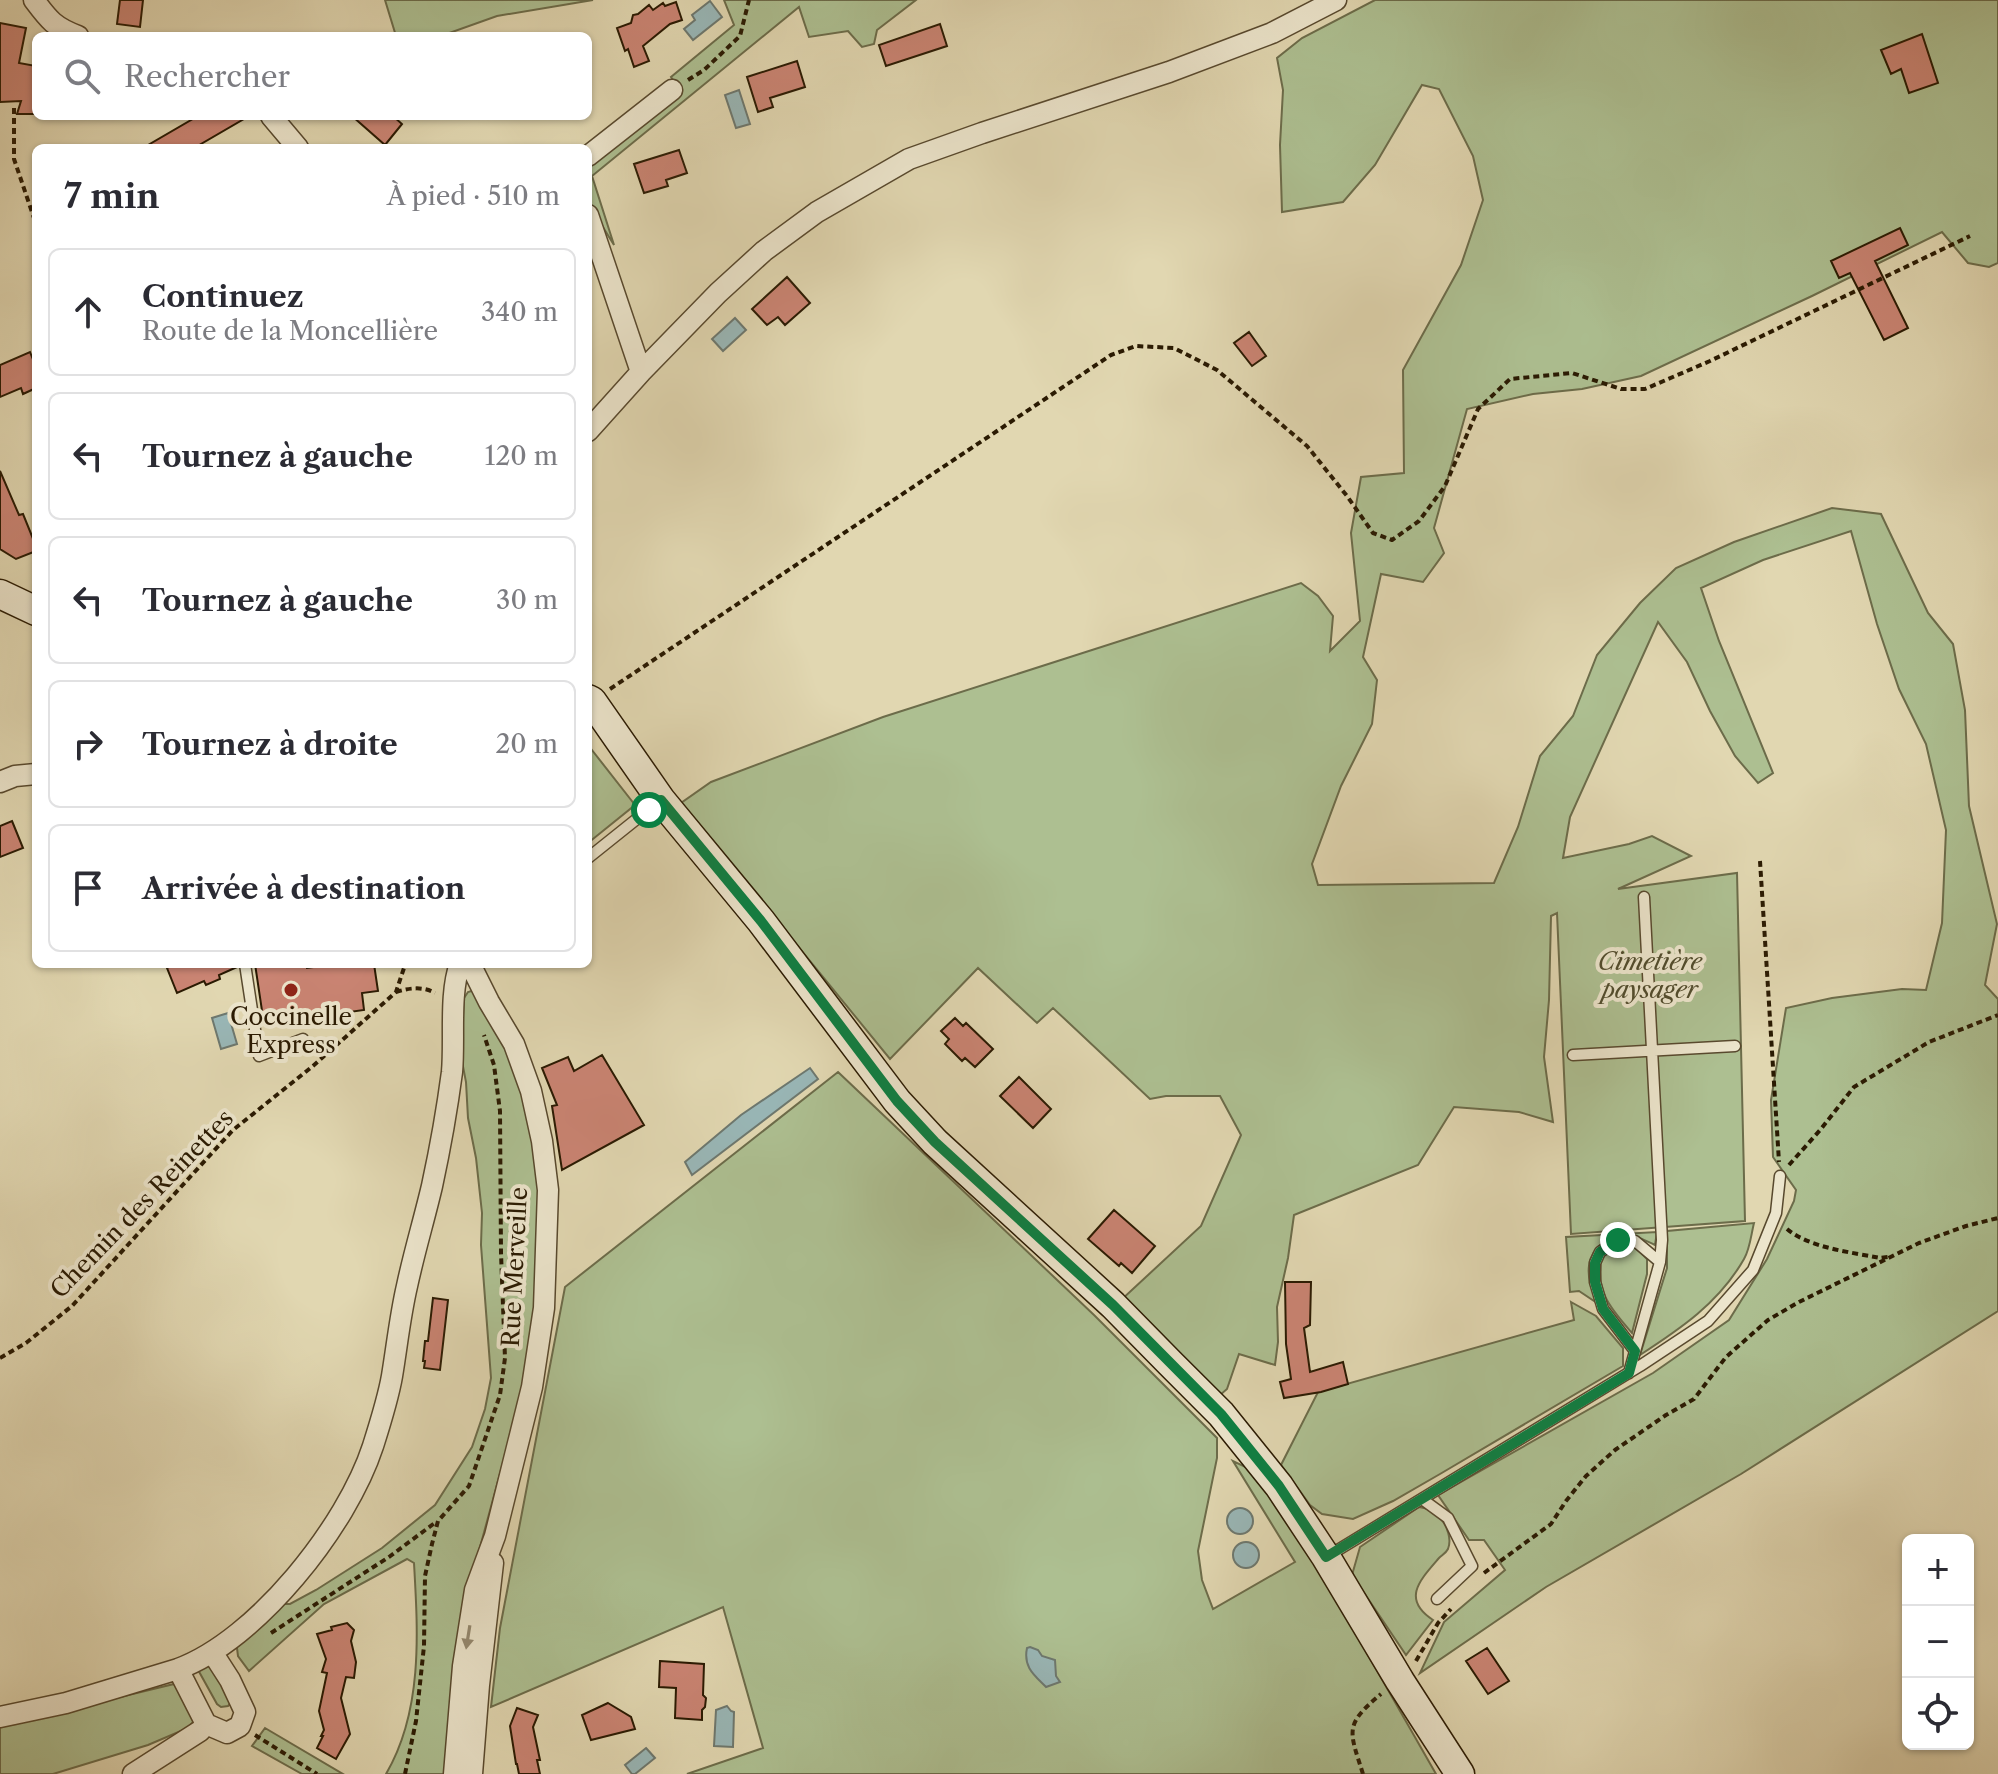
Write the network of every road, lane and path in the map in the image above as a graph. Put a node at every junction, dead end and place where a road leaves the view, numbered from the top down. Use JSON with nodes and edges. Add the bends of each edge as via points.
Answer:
{"nodes":[{"id":1,"x":34,"y":0,"type":"edge"},
{"id":2,"x":749,"y":0,"type":"edge"},
{"id":3,"x":1336,"y":0,"type":"edge"},
{"id":4,"x":69,"y":32,"type":"edge"},
{"id":5,"x":672,"y":90,"type":"joint"},
{"id":6,"x":14,"y":108,"type":"dead end"},
{"id":7,"x":274,"y":120,"type":"edge"},
{"id":8,"x":295,"y":144,"type":"edge"},
{"id":9,"x":592,"y":153,"type":"edge"},
{"id":10,"x":32,"y":212,"type":"edge"},
{"id":11,"x":592,"y":227,"type":"edge"},
{"id":12,"x":1970,"y":236,"type":"dead end"},
{"id":13,"x":641,"y":372,"type":"junction"},
{"id":14,"x":592,"y":427,"type":"edge"},
{"id":15,"x":0,"y":594,"type":"edge"},
{"id":16,"x":32,"y":609,"type":"edge"},
{"id":17,"x":592,"y":699,"type":"edge"},
{"id":18,"x":592,"y":703,"type":"edge"},
{"id":19,"x":32,"y":774,"type":"edge"},
{"id":20,"x":0,"y":782,"type":"edge"},
{"id":21,"x":661,"y":800,"type":"junction"},
{"id":22,"x":592,"y":855,"type":"edge"},
{"id":23,"x":1760,"y":861,"type":"dead end"},
{"id":24,"x":1644,"y":897,"type":"dead end"},
{"id":25,"x":246,"y":968,"type":"edge"},
{"id":26,"x":403,"y":968,"type":"edge"},
{"id":27,"x":459,"y":968,"type":"edge"},
{"id":28,"x":472,"y":968,"type":"edge"},
{"id":29,"x":396,"y":992,"type":"junction"},
{"id":30,"x":455,"y":1004,"type":"junction"},
{"id":31,"x":1998,"y":1015,"type":"edge"},
{"id":32,"x":482,"y":1030,"type":"dead end"},
{"id":33,"x":303,"y":1039,"type":"dead end"},
{"id":34,"x":1735,"y":1046,"type":"dead end"},
{"id":35,"x":1652,"y":1051,"type":"junction"},
{"id":36,"x":1573,"y":1055,"type":"dead end"},
{"id":37,"x":1780,"y":1176,"type":"junction"},
{"id":38,"x":1998,"y":1218,"type":"edge"},
{"id":39,"x":1772,"y":1222,"type":"junction"},
{"id":40,"x":1894,"y":1256,"type":"junction"},
{"id":41,"x":1660,"y":1262,"type":"junction"},
{"id":42,"x":1635,"y":1351,"type":"junction"},
{"id":43,"x":0,"y":1358,"type":"edge"},
{"id":44,"x":1629,"y":1373,"type":"junction"},
{"id":45,"x":1422,"y":1499,"type":"junction"},
{"id":46,"x":438,"y":1521,"type":"junction"},
{"id":47,"x":495,"y":1536,"type":"junction"},
{"id":48,"x":1326,"y":1557,"type":"junction"},
{"id":49,"x":1480,"y":1577,"type":"dead end"},
{"id":50,"x":1437,"y":1599,"type":"dead end"},
{"id":51,"x":1459,"y":1600,"type":"dead end"},
{"id":52,"x":269,"y":1633,"type":"dead end"},
{"id":53,"x":212,"y":1652,"type":"junction"},
{"id":54,"x":178,"y":1669,"type":"junction"},
{"id":55,"x":1400,"y":1681,"type":"junction"},
{"id":56,"x":0,"y":1717,"type":"edge"},
{"id":57,"x":206,"y":1724,"type":"junction"},
{"id":58,"x":240,"y":1726,"type":"junction"},
{"id":59,"x":133,"y":1774,"type":"edge"},
{"id":60,"x":317,"y":1774,"type":"edge"},
{"id":61,"x":405,"y":1774,"type":"edge"},
{"id":62,"x":454,"y":1774,"type":"edge"},
{"id":63,"x":472,"y":1774,"type":"edge"},
{"id":64,"x":1363,"y":1774,"type":"edge"},
{"id":65,"x":1460,"y":1774,"type":"edge"}],
"edges":[{"from":1,"to":4,"type":"street","via":[[52,23]]},
{"from":2,"to":5,"type":"path","via":[[740,36],[704,70]]},
{"from":3,"to":13,"type":"street","via":[[1272,33],[1169,72],[909,159],[817,212],[764,251]]},
{"from":5,"to":9,"type":"street"},
{"from":6,"to":10,"type":"path","via":[[14,159]]},
{"from":7,"to":8,"type":"street"},
{"from":11,"to":13,"type":"street"},
{"from":12,"to":17,"type":"path","via":[[1645,389],[1621,389],[1572,373],[1510,379],[1478,409],[1445,486],[1419,521],[1392,540],[1373,533],[1307,446],[1217,370],[1174,348],[1136,346],[1111,355]]},
{"from":13,"to":14,"type":"street"},
{"from":15,"to":16,"type":"street"},
{"from":18,"to":21,"type":"street"},
{"from":19,"to":20,"type":"street"},
{"from":21,"to":22,"type":"lane"},
{"from":21,"to":48,"type":"street","via":[[761,921],[897,1101],[1221,1414],[1279,1486]]},
{"from":23,"to":37,"type":"path"},
{"from":24,"to":35,"type":"lane"},
{"from":25,"to":33,"type":"lane","via":[[259,1056]]},
{"from":26,"to":29,"type":"path","name":"Chemin des Reinettes"},
{"from":27,"to":30,"type":"street"},
{"from":28,"to":47,"type":"street","name":"Rue Merveille","via":[[514,1044],[531,1091],[548,1190],[537,1356]]},
{"from":29,"to":30,"type":"path","via":[[429,990],[442,1002]]},
{"from":29,"to":43,"type":"path","name":"Chemin des Reinettes","via":[[233,1130],[72,1306]]},
{"from":30,"to":53,"type":"street","via":[[452,1071],[435,1170],[372,1449],[347,1505],[306,1563],[268,1606]]},
{"from":31,"to":37,"type":"path","via":[[1929,1042],[1854,1087]]},
{"from":32,"to":46,"type":"path","via":[[494,1065],[500,1111],[505,1358],[500,1395],[469,1486]]},
{"from":34,"to":35,"type":"lane"},
{"from":35,"to":36,"type":"lane"},
{"from":35,"to":41,"type":"lane"},
{"from":37,"to":39,"type":"lane"},
{"from":38,"to":40,"type":"path"},
{"from":39,"to":40,"type":"path","via":[[1811,1243],[1880,1258]]},
{"from":39,"to":44,"type":"lane","via":[[1753,1270],[1708,1321]]},
{"from":40,"to":49,"type":"path","via":[[1768,1320],[1726,1357],[1694,1399],[1615,1450],[1586,1476],[1551,1524]]},
{"from":41,"to":42,"type":"lane"},
{"from":41,"to":42,"type":"lane","via":[[1635,1241],[1618,1240],[1600,1252],[1595,1263],[1603,1309]]},
{"from":42,"to":44,"type":"lane"},
{"from":44,"to":45,"type":"lane"},
{"from":45,"to":48,"type":"lane"},
{"from":45,"to":50,"type":"lane","via":[[1448,1518],[1472,1566]]},
{"from":46,"to":52,"type":"path"},
{"from":46,"to":61,"type":"path","via":[[425,1576],[424,1646]]},
{"from":47,"to":62,"type":"street","name":"Rue Merveille","one_way":true,"via":[[475,1590]]},
{"from":47,"to":63,"type":"street","name":"Rue Merveille"},
{"from":48,"to":55,"type":"street"},
{"from":51,"to":55,"type":"path"},
{"from":53,"to":54,"type":"street"},
{"from":53,"to":58,"type":"street","via":[[245,1712]]},
{"from":54,"to":56,"type":"street"},
{"from":54,"to":57,"type":"street"},
{"from":55,"to":64,"type":"path","via":[[1351,1726]]},
{"from":55,"to":65,"type":"street"},
{"from":57,"to":58,"type":"street","via":[[227,1733]]},
{"from":57,"to":59,"type":"street"},
{"from":58,"to":60,"type":"path"}]}
